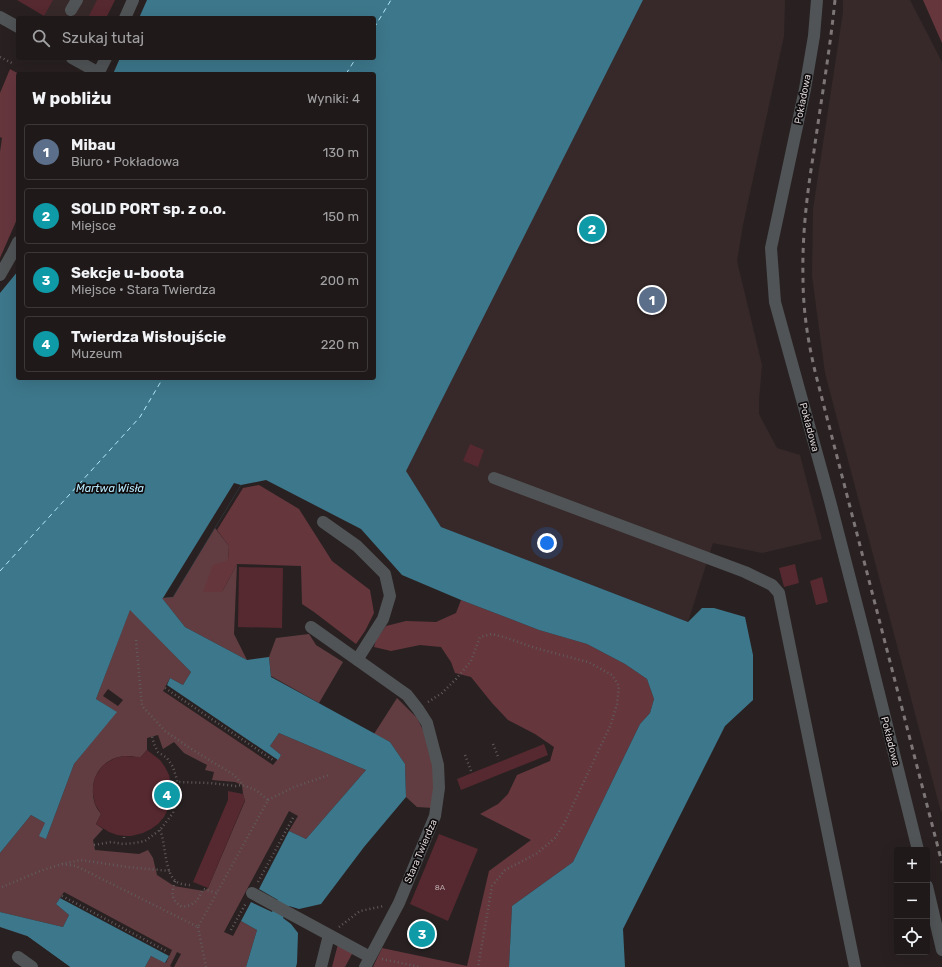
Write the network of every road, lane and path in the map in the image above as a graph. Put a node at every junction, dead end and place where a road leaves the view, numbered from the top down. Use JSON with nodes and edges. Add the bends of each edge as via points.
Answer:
{"nodes":[{"id":1,"x":133,"y":0,"type":"edge"},
{"id":2,"x":817,"y":0,"type":"edge"},
{"id":3,"x":126,"y":16,"type":"edge"},
{"id":4,"x":0,"y":17,"type":"edge"},
{"id":5,"x":16,"y":26,"type":"edge"},
{"id":6,"x":0,"y":57,"type":"edge"},
{"id":7,"x":76,"y":60,"type":"edge"},
{"id":8,"x":104,"y":60,"type":"edge"},
{"id":9,"x":14,"y":64,"type":"dead end"},
{"id":10,"x":95,"y":71,"type":"edge"},
{"id":11,"x":16,"y":246,"type":"edge"},
{"id":12,"x":0,"y":275,"type":"edge"},
{"id":13,"x":494,"y":478,"type":"dead end"},
{"id":14,"x":323,"y":522,"type":"dead end"},
{"id":15,"x":311,"y":627,"type":"dead end"},
{"id":16,"x":136,"y":640,"type":"dead end"},
{"id":17,"x":357,"y":660,"type":"junction"},
{"id":18,"x":165,"y":688,"type":"dead end"},
{"id":19,"x":418,"y":709,"type":"junction"},
{"id":20,"x":152,"y":736,"type":"dead end"},
{"id":21,"x":493,"y":744,"type":"dead end"},
{"id":22,"x":465,"y":755,"type":"dead end"},
{"id":23,"x":273,"y":760,"type":"dead end"},
{"id":24,"x":499,"y":760,"type":"dead end"},
{"id":25,"x":471,"y":771,"type":"dead end"},
{"id":26,"x":329,"y":775,"type":"dead end"},
{"id":27,"x":177,"y":782,"type":"junction"},
{"id":28,"x":242,"y":785,"type":"junction"},
{"id":29,"x":268,"y":800,"type":"junction"},
{"id":30,"x":294,"y":816,"type":"dead end"},
{"id":31,"x":160,"y":830,"type":"junction"},
{"id":32,"x":94,"y":845,"type":"dead end"},
{"id":33,"x":917,"y":847,"type":"edge"},
{"id":34,"x":62,"y":864,"type":"junction"},
{"id":35,"x":170,"y":871,"type":"junction"},
{"id":36,"x":175,"y":881,"type":"junction"},
{"id":37,"x":190,"y":885,"type":"dead end"},
{"id":38,"x":2,"y":887,"type":"dead end"},
{"id":39,"x":253,"y":891,"type":"junction"},
{"id":40,"x":217,"y":893,"type":"junction"},
{"id":41,"x":62,"y":896,"type":"dead end"},
{"id":42,"x":930,"y":899,"type":"edge"},
{"id":43,"x":399,"y":903,"type":"junction"},
{"id":44,"x":198,"y":927,"type":"junction"},
{"id":45,"x":231,"y":930,"type":"dead end"},
{"id":46,"x":330,"y":935,"type":"junction"},
{"id":47,"x":942,"y":950,"type":"edge"},
{"id":48,"x":168,"y":952,"type":"dead end"},
{"id":49,"x":18,"y":957,"type":"dead end"},
{"id":50,"x":368,"y":962,"type":"edge"},
{"id":51,"x":32,"y":967,"type":"edge"},
{"id":52,"x":206,"y":967,"type":"edge"},
{"id":53,"x":321,"y":967,"type":"edge"},
{"id":54,"x":420,"y":967,"type":"edge"},
{"id":55,"x":478,"y":967,"type":"edge"},
{"id":56,"x":855,"y":967,"type":"edge"}],
"edges":[{"from":1,"to":3,"type":"street"},
{"from":2,"to":33,"type":"street","name":"Pokładowa","via":[[805,89],[771,248],[775,302],[834,515]]},
{"from":4,"to":5,"type":"street"},
{"from":6,"to":9,"type":"path"},
{"from":7,"to":10,"type":"street"},
{"from":8,"to":10,"type":"street"},
{"from":11,"to":12,"type":"street"},
{"from":13,"to":56,"type":"street","via":[[745,572],[772,585],[779,593]]},
{"from":14,"to":17,"type":"street","via":[[357,546],[385,574],[390,596],[382,619]]},
{"from":15,"to":17,"type":"street","name":"Stara Twierdza"},
{"from":16,"to":28,"type":"path","via":[[142,706],[165,730],[234,775]]},
{"from":17,"to":19,"type":"street","name":"Stara Twierdza","via":[[407,695]]},
{"from":18,"to":23,"type":"path"},
{"from":19,"to":43,"type":"street","name":"Stara Twierdza","via":[[427,723],[438,765],[439,788],[435,816]]},
{"from":19,"to":55,"type":"path","via":[[456,679],[471,661],[480,637],[492,634],[588,662],[612,675],[619,686],[611,724],[564,824],[555,838],[536,854],[506,870],[492,886]]},
{"from":20,"to":27,"type":"path","via":[[158,752],[167,758],[173,767]]},
{"from":21,"to":24,"type":"path"},
{"from":22,"to":25,"type":"path"},
{"from":26,"to":29,"type":"path","via":[[294,787]]},
{"from":27,"to":28,"type":"path"},
{"from":27,"to":31,"type":"path","via":[[178,793],[173,813]]},
{"from":28,"to":29,"type":"path","via":[[256,790]]},
{"from":29,"to":40,"type":"path"},
{"from":30,"to":39,"type":"path"},
{"from":31,"to":32,"type":"path","via":[[145,841]]},
{"from":31,"to":35,"type":"path"},
{"from":34,"to":35,"type":"path","via":[[81,860]]},
{"from":34,"to":38,"type":"path"},
{"from":34,"to":44,"type":"path","via":[[76,866]]},
{"from":35,"to":36,"type":"path"},
{"from":36,"to":37,"type":"path"},
{"from":36,"to":40,"type":"path","via":[[172,893],[174,900],[182,907],[194,903],[203,889]]},
{"from":39,"to":45,"type":"path"},
{"from":39,"to":46,"type":"street"},
{"from":40,"to":44,"type":"path"},
{"from":41,"to":48,"type":"path"},
{"from":42,"to":47,"type":"street"},
{"from":43,"to":46,"type":"path","via":[[360,911]]},
{"from":43,"to":50,"type":"street","name":"Stara Twierdza"},
{"from":44,"to":52,"type":"path"},
{"from":46,"to":50,"type":"street"},
{"from":46,"to":53,"type":"street"},
{"from":49,"to":51,"type":"street"},
{"from":50,"to":54,"type":"path"}]}
